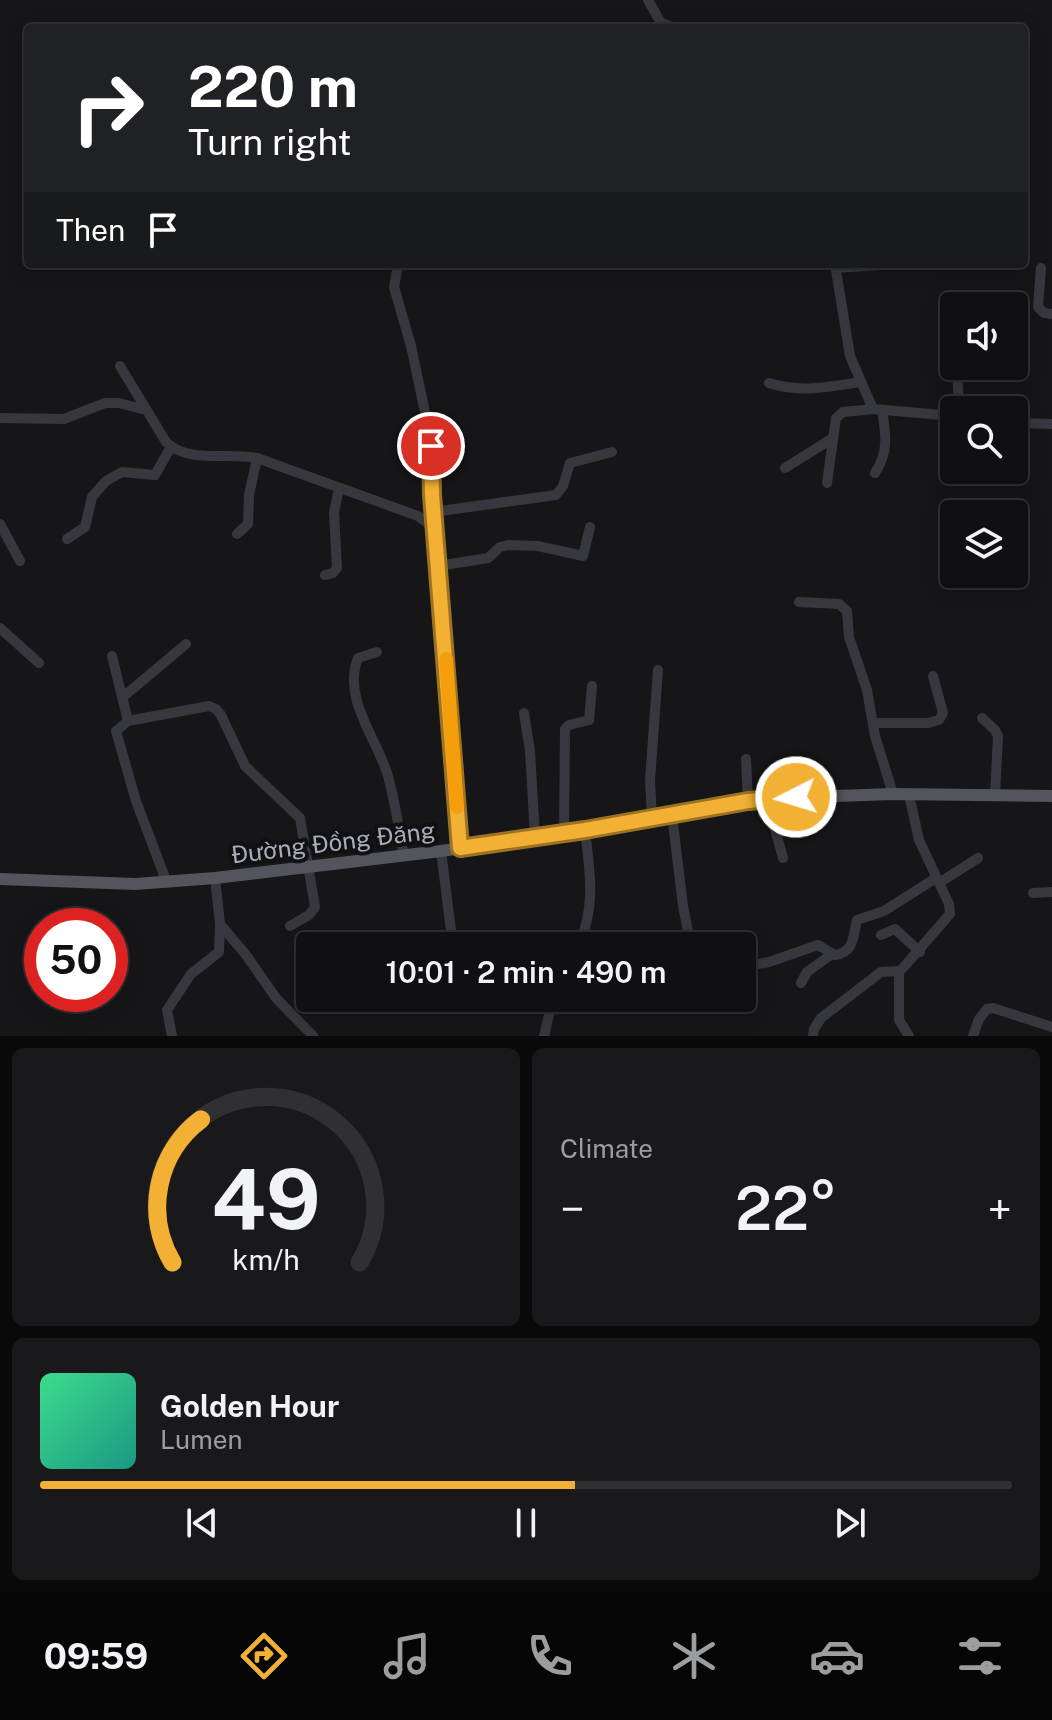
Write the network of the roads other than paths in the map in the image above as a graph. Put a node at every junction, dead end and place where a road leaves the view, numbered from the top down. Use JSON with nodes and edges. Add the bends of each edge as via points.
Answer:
{"nodes":[{"id":1,"x":648,"y":0,"type":"edge"},
{"id":2,"x":664,"y":24,"type":"edge"},
{"id":3,"x":397,"y":268,"type":"edge"},
{"id":4,"x":835,"y":268,"type":"edge"},
{"id":5,"x":1041,"y":268,"type":"dead end"},
{"id":6,"x":1052,"y":314,"type":"edge"},
{"id":7,"x":120,"y":366,"type":"dead end"},
{"id":8,"x":860,"y":382,"type":"junction"},
{"id":9,"x":769,"y":383,"type":"dead end"},
{"id":10,"x":146,"y":410,"type":"junction"},
{"id":11,"x":878,"y":410,"type":"junction"},
{"id":12,"x":940,"y":415,"type":"edge"},
{"id":13,"x":0,"y":418,"type":"edge"},
{"id":14,"x":1028,"y":423,"type":"edge"},
{"id":15,"x":1052,"y":424,"type":"edge"},
{"id":16,"x":833,"y":438,"type":"junction"},
{"id":17,"x":171,"y":447,"type":"junction"},
{"id":18,"x":612,"y":452,"type":"dead end"},
{"id":19,"x":257,"y":458,"type":"junction"},
{"id":20,"x":785,"y":468,"type":"dead end"},
{"id":21,"x":875,"y":473,"type":"dead end"},
{"id":22,"x":827,"y":483,"type":"dead end"},
{"id":23,"x":339,"y":489,"type":"junction"},
{"id":24,"x":433,"y":512,"type":"junction"},
{"id":25,"x":0,"y":524,"type":"edge"},
{"id":26,"x":590,"y":527,"type":"dead end"},
{"id":27,"x":434,"y":528,"type":"junction"},
{"id":28,"x":237,"y":534,"type":"dead end"},
{"id":29,"x":67,"y":539,"type":"dead end"},
{"id":30,"x":20,"y":561,"type":"dead end"},
{"id":31,"x":438,"y":566,"type":"junction"},
{"id":32,"x":325,"y":575,"type":"dead end"},
{"id":33,"x":799,"y":602,"type":"dead end"},
{"id":34,"x":0,"y":628,"type":"edge"},
{"id":35,"x":186,"y":644,"type":"dead end"},
{"id":36,"x":377,"y":652,"type":"dead end"},
{"id":37,"x":112,"y":656,"type":"dead end"},
{"id":38,"x":39,"y":663,"type":"dead end"},
{"id":39,"x":658,"y":670,"type":"dead end"},
{"id":40,"x":933,"y":676,"type":"dead end"},
{"id":41,"x":592,"y":686,"type":"dead end"},
{"id":42,"x":123,"y":697,"type":"junction"},
{"id":43,"x":524,"y":713,"type":"dead end"},
{"id":44,"x":982,"y":718,"type":"dead end"},
{"id":45,"x":128,"y":721,"type":"junction"},
{"id":46,"x":873,"y":723,"type":"junction"},
{"id":47,"x":746,"y":759,"type":"dead end"},
{"id":48,"x":893,"y":794,"type":"junction"},
{"id":49,"x":909,"y":795,"type":"junction"},
{"id":50,"x":995,"y":795,"type":"junction"},
{"id":51,"x":1052,"y":796,"type":"edge"},
{"id":52,"x":767,"y":800,"type":"junction"},
{"id":53,"x":748,"y":801,"type":"junction"},
{"id":54,"x":672,"y":815,"type":"junction"},
{"id":55,"x":652,"y":819,"type":"junction"},
{"id":56,"x":585,"y":830,"type":"junction"},
{"id":57,"x":564,"y":833,"type":"junction"},
{"id":58,"x":535,"y":837,"type":"junction"},
{"id":59,"x":460,"y":848,"type":"junction"},
{"id":60,"x":441,"y":851,"type":"junction"},
{"id":61,"x":404,"y":856,"type":"junction"},
{"id":62,"x":783,"y":858,"type":"dead end"},
{"id":63,"x":978,"y":858,"type":"dead end"},
{"id":64,"x":309,"y":867,"type":"junction"},
{"id":65,"x":215,"y":878,"type":"junction"},
{"id":66,"x":0,"y":879,"type":"edge"},
{"id":67,"x":937,"y":880,"type":"junction"},
{"id":68,"x":167,"y":883,"type":"junction"},
{"id":69,"x":1052,"y":892,"type":"edge"},
{"id":70,"x":1033,"y":893,"type":"dead end"},
{"id":71,"x":220,"y":924,"type":"junction"},
{"id":72,"x":290,"y":926,"type":"dead end"},
{"id":73,"x":451,"y":932,"type":"edge"},
{"id":74,"x":585,"y":932,"type":"edge"},
{"id":75,"x":688,"y":932,"type":"edge"},
{"id":76,"x":881,"y":935,"type":"dead end"},
{"id":77,"x":920,"y":952,"type":"junction"},
{"id":78,"x":832,"y":954,"type":"junction"},
{"id":79,"x":756,"y":964,"type":"edge"},
{"id":80,"x":899,"y":971,"type":"junction"},
{"id":81,"x":801,"y":983,"type":"dead end"},
{"id":82,"x":550,"y":1012,"type":"edge"},
{"id":83,"x":1052,"y":1027,"type":"edge"},
{"id":84,"x":172,"y":1036,"type":"edge"},
{"id":85,"x":313,"y":1036,"type":"edge"},
{"id":86,"x":544,"y":1036,"type":"edge"},
{"id":87,"x":813,"y":1036,"type":"edge"},
{"id":88,"x":909,"y":1036,"type":"edge"},
{"id":89,"x":973,"y":1036,"type":"edge"}],
"edges":[{"from":1,"to":2,"type":"street"},
{"from":3,"to":24,"type":"street","via":[[394,287],[430,436]]},
{"from":4,"to":8,"type":"street","via":[[850,356]]},
{"from":5,"to":6,"type":"street","via":[[1038,307]]},
{"from":7,"to":10,"type":"street"},
{"from":8,"to":9,"type":"street","via":[[789,388]]},
{"from":8,"to":11,"type":"street"},
{"from":10,"to":13,"type":"street","via":[[105,403],[64,419]]},
{"from":10,"to":17,"type":"street"},
{"from":11,"to":12,"type":"street"},
{"from":11,"to":16,"type":"street","via":[[838,415]]},
{"from":11,"to":21,"type":"street","via":[[887,443]]},
{"from":14,"to":15,"type":"street"},
{"from":16,"to":20,"type":"street"},
{"from":16,"to":22,"type":"street"},
{"from":17,"to":19,"type":"street","via":[[194,455]]},
{"from":17,"to":29,"type":"street","via":[[155,475],[122,472],[106,481],[92,497],[85,527]]},
{"from":18,"to":24,"type":"street","via":[[570,463],[556,495]]},
{"from":19,"to":23,"type":"street"},
{"from":19,"to":28,"type":"street","via":[[248,524]]},
{"from":23,"to":27,"type":"street","via":[[418,516]]},
{"from":23,"to":32,"type":"street","via":[[334,512],[337,568]]},
{"from":24,"to":27,"type":"street"},
{"from":25,"to":30,"type":"street"},
{"from":26,"to":31,"type":"street","via":[[583,556],[508,545],[488,558]]},
{"from":27,"to":31,"type":"street"},
{"from":31,"to":59,"type":"street"},
{"from":33,"to":46,"type":"street","via":[[839,604],[847,611]]},
{"from":34,"to":38,"type":"street"},
{"from":35,"to":42,"type":"street"},
{"from":36,"to":61,"type":"street","via":[[358,658],[354,685],[388,775]]},
{"from":37,"to":42,"type":"street"},
{"from":39,"to":55,"type":"street"},
{"from":40,"to":46,"type":"street","via":[[943,713],[939,720]]},
{"from":41,"to":57,"type":"street","via":[[589,720],[565,729]]},
{"from":42,"to":45,"type":"street"},
{"from":43,"to":58,"type":"street"},
{"from":44,"to":50,"type":"street","via":[[998,736]]},
{"from":45,"to":64,"type":"street","via":[[201,706],[216,709],[245,766],[300,818]]},
{"from":45,"to":68,"type":"street","via":[[119,726],[116,737]]},
{"from":46,"to":48,"type":"street"},
{"from":47,"to":53,"type":"street"},
{"from":48,"to":49,"type":"main road","name":"Đường Đồng Đăng"},
{"from":48,"to":52,"type":"main road","name":"Đường Đồng Đăng"},
{"from":49,"to":50,"type":"main road","name":"Đường Đồng Đăng"},
{"from":49,"to":67,"type":"street","via":[[919,840]]},
{"from":50,"to":51,"type":"main road","name":"Đường Đồng Đăng"},
{"from":52,"to":53,"type":"main road","name":"Đường Đồng Đăng"},
{"from":52,"to":62,"type":"street"},
{"from":53,"to":54,"type":"main road","name":"Đường Đồng Đăng"},
{"from":54,"to":55,"type":"main road","name":"Đường Đồng Đăng"},
{"from":54,"to":75,"type":"street"},
{"from":55,"to":56,"type":"main road","name":"Đường Đồng Đăng"},
{"from":56,"to":57,"type":"main road","name":"Đường Đồng Đăng"},
{"from":56,"to":74,"type":"street","via":[[592,898]]},
{"from":57,"to":58,"type":"main road","name":"Đường Đồng Đăng"},
{"from":58,"to":59,"type":"main road","name":"Đường Đồng Đăng"},
{"from":59,"to":60,"type":"main road","name":"Đường Đồng Đăng"},
{"from":60,"to":61,"type":"main road","name":"Đường Đồng Đăng"},
{"from":60,"to":73,"type":"street"},
{"from":61,"to":64,"type":"main road","name":"Đường Đồng Đăng"},
{"from":63,"to":67,"type":"street"},
{"from":64,"to":65,"type":"main road","name":"Đường Đồng Đăng"},
{"from":64,"to":72,"type":"street","via":[[315,907]]},
{"from":65,"to":68,"type":"main road","name":"Đường Đồng Đăng"},
{"from":65,"to":71,"type":"street"},
{"from":66,"to":68,"type":"main road","name":"Đường Đồng Đăng"},
{"from":67,"to":77,"type":"street","via":[[950,914]]},
{"from":67,"to":78,"type":"street","via":[[884,911],[857,920],[851,946]]},
{"from":69,"to":70,"type":"street"},
{"from":71,"to":84,"type":"street","via":[[218,954],[191,974],[167,1010]]},
{"from":71,"to":85,"type":"street","via":[[276,998]]},
{"from":76,"to":77,"type":"street","via":[[895,929]]},
{"from":77,"to":80,"type":"street"},
{"from":78,"to":79,"type":"street","via":[[818,945]]},
{"from":78,"to":81,"type":"street"},
{"from":80,"to":87,"type":"street","via":[[881,972],[821,1018]]},
{"from":80,"to":88,"type":"street","via":[[899,1020]]},
{"from":82,"to":86,"type":"street"},
{"from":83,"to":89,"type":"street","via":[[993,1008],[979,1019]]}]}
